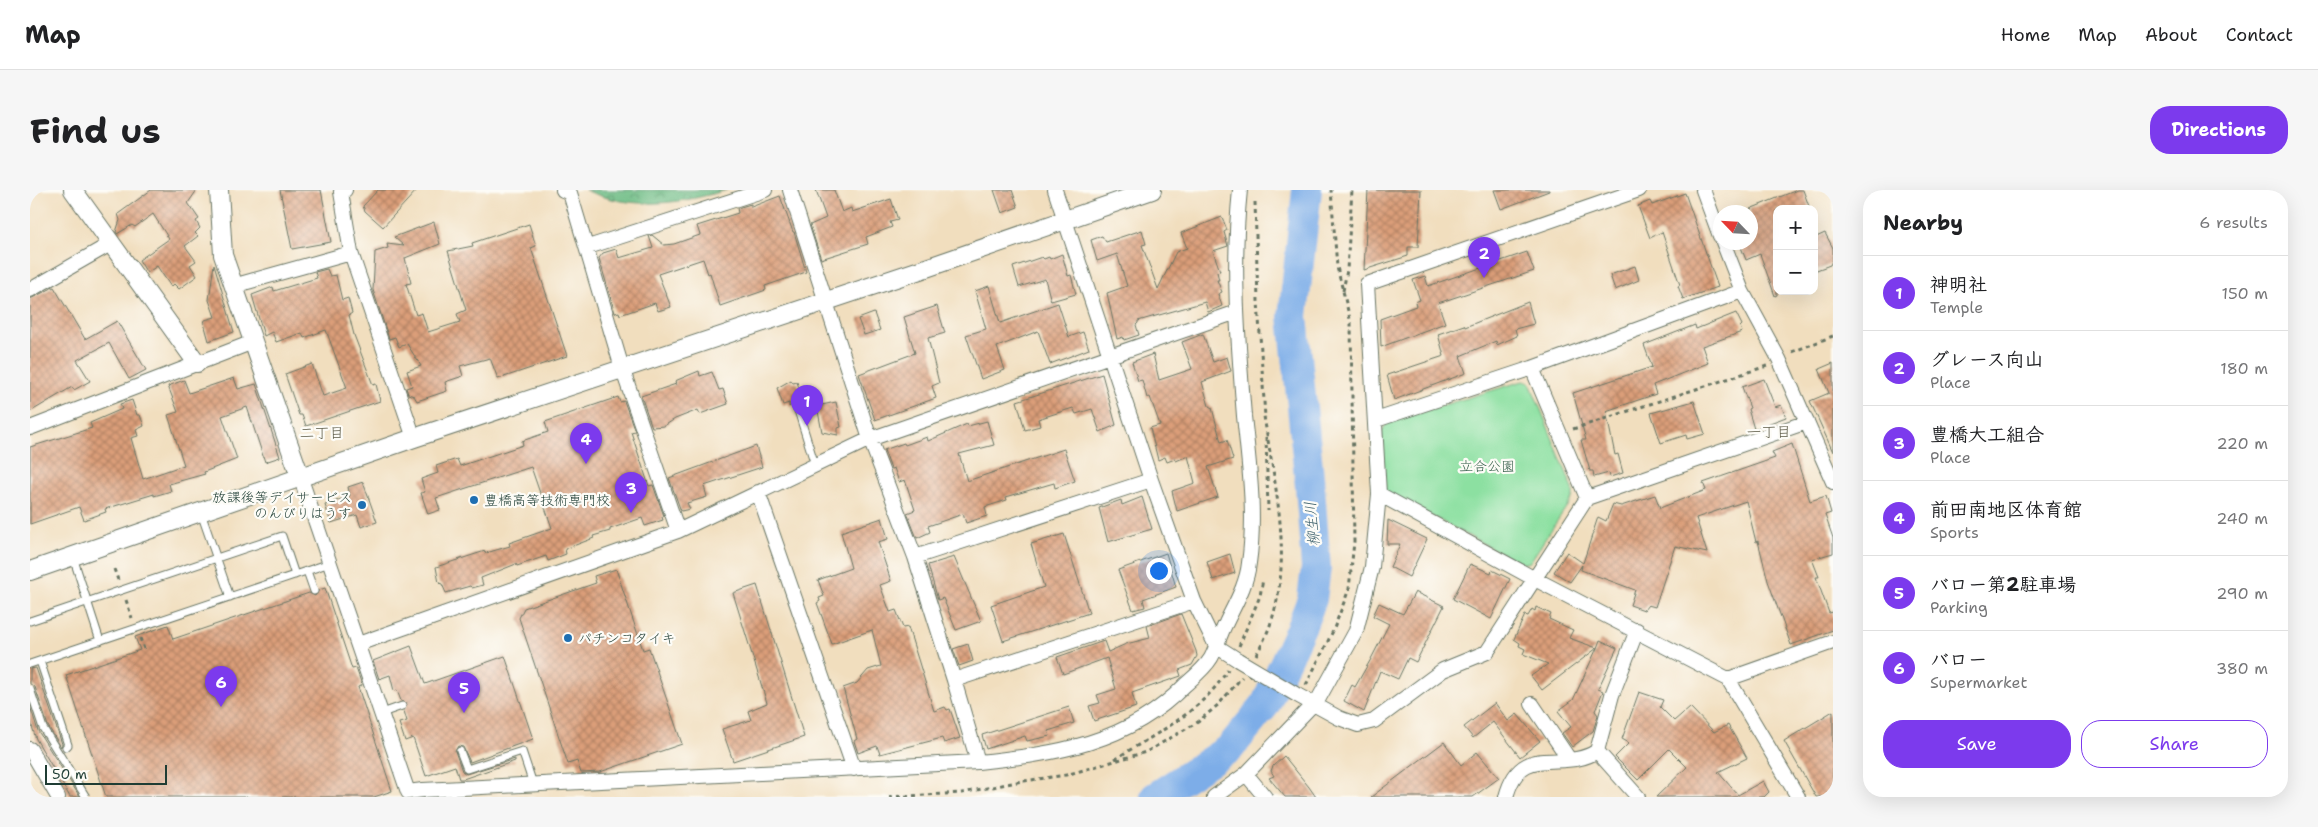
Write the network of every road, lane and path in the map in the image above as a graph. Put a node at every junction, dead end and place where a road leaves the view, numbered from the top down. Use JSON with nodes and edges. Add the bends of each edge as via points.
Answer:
{"nodes":[{"id":1,"x":73,"y":190,"type":"edge"},
{"id":2,"x":219,"y":190,"type":"edge"},
{"id":3,"x":345,"y":190,"type":"edge"},
{"id":4,"x":564,"y":190,"type":"edge"},
{"id":5,"x":764,"y":190,"type":"edge"},
{"id":6,"x":790,"y":190,"type":"edge"},
{"id":7,"x":1055,"y":190,"type":"edge"},
{"id":8,"x":1152,"y":190,"type":"edge"},
{"id":9,"x":1240,"y":190,"type":"edge"},
{"id":10,"x":1331,"y":190,"type":"edge"},
{"id":11,"x":1352,"y":190,"type":"edge"},
{"id":12,"x":1639,"y":190,"type":"edge"},
{"id":13,"x":1703,"y":190,"type":"edge"},
{"id":14,"x":1713,"y":217,"type":"edge"},
{"id":15,"x":1066,"y":219,"type":"junction"},
{"id":16,"x":112,"y":243,"type":"junction"},
{"id":17,"x":588,"y":247,"type":"junction"},
{"id":18,"x":1726,"y":250,"type":"edge"},
{"id":19,"x":351,"y":253,"type":"junction"},
{"id":20,"x":232,"y":286,"type":"junction"},
{"id":21,"x":30,"y":290,"type":"edge"},
{"id":22,"x":1742,"y":291,"type":"junction"},
{"id":23,"x":1342,"y":292,"type":"junction"},
{"id":24,"x":825,"y":302,"type":"junction"},
{"id":25,"x":1237,"y":312,"type":"junction"},
{"id":26,"x":1833,"y":336,"type":"edge"},
{"id":27,"x":253,"y":342,"type":"junction"},
{"id":28,"x":1111,"y":356,"type":"junction"},
{"id":29,"x":1779,"y":359,"type":"junction"},
{"id":30,"x":197,"y":363,"type":"junction"},
{"id":31,"x":622,"y":368,"type":"junction"},
{"id":32,"x":1532,"y":368,"type":"junction"},
{"id":33,"x":797,"y":407,"type":"dead end"},
{"id":34,"x":1264,"y":416,"type":"dead end"},
{"id":35,"x":1376,"y":420,"type":"junction"},
{"id":36,"x":1807,"y":422,"type":"junction"},
{"id":37,"x":30,"y":428,"type":"edge"},
{"id":38,"x":1560,"y":433,"type":"junction"},
{"id":39,"x":414,"y":438,"type":"junction"},
{"id":40,"x":870,"y":439,"type":"junction"},
{"id":41,"x":815,"y":465,"type":"junction"},
{"id":42,"x":301,"y":479,"type":"junction"},
{"id":43,"x":1151,"y":480,"type":"junction"},
{"id":44,"x":1833,"y":482,"type":"edge"},
{"id":45,"x":758,"y":492,"type":"junction"},
{"id":46,"x":1379,"y":494,"type":"junction"},
{"id":47,"x":1586,"y":498,"type":"junction"},
{"id":48,"x":201,"y":513,"type":"junction"},
{"id":49,"x":678,"y":531,"type":"junction"},
{"id":50,"x":73,"y":557,"type":"junction"},
{"id":51,"x":915,"y":557,"type":"junction"},
{"id":52,"x":217,"y":558,"type":"junction"},
{"id":53,"x":330,"y":563,"type":"junction"},
{"id":54,"x":114,"y":569,"type":"dead end"},
{"id":55,"x":30,"y":571,"type":"edge"},
{"id":56,"x":307,"y":571,"type":"junction"},
{"id":57,"x":295,"y":575,"type":"junction"},
{"id":58,"x":1533,"y":578,"type":"junction"},
{"id":59,"x":120,"y":587,"type":"dead end"},
{"id":60,"x":314,"y":591,"type":"dead end"},
{"id":61,"x":124,"y":596,"type":"dead end"},
{"id":62,"x":230,"y":597,"type":"junction"},
{"id":63,"x":1194,"y":601,"type":"junction"},
{"id":64,"x":88,"y":602,"type":"junction"},
{"id":65,"x":30,"y":622,"type":"edge"},
{"id":66,"x":134,"y":622,"type":"dead end"},
{"id":67,"x":1637,"y":630,"type":"junction"},
{"id":68,"x":137,"y":631,"type":"dead end"},
{"id":69,"x":100,"y":641,"type":"junction"},
{"id":70,"x":1833,"y":642,"type":"edge"},
{"id":71,"x":358,"y":644,"type":"junction"},
{"id":72,"x":1216,"y":646,"type":"junction"},
{"id":73,"x":144,"y":648,"type":"dead end"},
{"id":74,"x":1254,"y":658,"type":"dead end"},
{"id":75,"x":40,"y":661,"type":"junction"},
{"id":76,"x":30,"y":664,"type":"edge"},
{"id":77,"x":1242,"y":666,"type":"junction"},
{"id":78,"x":1728,"y":679,"type":"junction"},
{"id":79,"x":954,"y":680,"type":"junction"},
{"id":80,"x":30,"y":689,"type":"edge"},
{"id":81,"x":1299,"y":689,"type":"junction"},
{"id":82,"x":1313,"y":704,"type":"junction"},
{"id":83,"x":1532,"y":704,"type":"dead end"},
{"id":84,"x":402,"y":706,"type":"dead end"},
{"id":85,"x":382,"y":713,"type":"junction"},
{"id":86,"x":66,"y":746,"type":"dead end"},
{"id":87,"x":30,"y":749,"type":"edge"},
{"id":88,"x":460,"y":751,"type":"dead end"},
{"id":89,"x":1597,"y":752,"type":"junction"},
{"id":90,"x":1569,"y":759,"type":"junction"},
{"id":91,"x":978,"y":762,"type":"junction"},
{"id":92,"x":854,"y":769,"type":"junction"},
{"id":93,"x":1246,"y":774,"type":"junction"},
{"id":94,"x":533,"y":784,"type":"junction"},
{"id":95,"x":409,"y":795,"type":"edge"},
{"id":96,"x":58,"y":797,"type":"edge"},
{"id":97,"x":86,"y":797,"type":"edge"},
{"id":98,"x":889,"y":797,"type":"edge"},
{"id":99,"x":1214,"y":797,"type":"edge"},
{"id":100,"x":1265,"y":797,"type":"edge"},
{"id":101,"x":1506,"y":797,"type":"edge"},
{"id":102,"x":1638,"y":797,"type":"edge"},
{"id":103,"x":1798,"y":797,"type":"edge"}],
"edges":[{"from":1,"to":16,"type":"street"},
{"from":2,"to":20,"type":"street","via":[[223,255]]},
{"from":3,"to":19,"type":"street","via":[[341,192]]},
{"from":4,"to":17,"type":"street","via":[[570,193]]},
{"from":5,"to":17,"type":"street"},
{"from":6,"to":24,"type":"street"},
{"from":7,"to":15,"type":"street"},
{"from":8,"to":15,"type":"street"},
{"from":9,"to":25,"type":"street","via":[[1235,255]]},
{"from":10,"to":23,"type":"path"},
{"from":11,"to":23,"type":"path","via":[[1347,270]]},
{"from":12,"to":35,"type":"street","via":[[1367,284]]},
{"from":13,"to":14,"type":"street"},
{"from":15,"to":24,"type":"street"},
{"from":15,"to":28,"type":"street"},
{"from":16,"to":21,"type":"street"},
{"from":16,"to":30,"type":"street"},
{"from":17,"to":31,"type":"street"},
{"from":18,"to":22,"type":"street"},
{"from":19,"to":20,"type":"street"},
{"from":19,"to":39,"type":"street"},
{"from":20,"to":27,"type":"street"},
{"from":22,"to":29,"type":"street"},
{"from":22,"to":32,"type":"street"},
{"from":23,"to":81,"type":"path","via":[[1350,323],[1354,542],[1349,589],[1333,631],[1305,687]]},
{"from":24,"to":31,"type":"street"},
{"from":24,"to":40,"type":"street"},
{"from":25,"to":28,"type":"street"},
{"from":25,"to":72,"type":"street","via":[[1251,495],[1250,562],[1248,574]]},
{"from":26,"to":29,"type":"path"},
{"from":27,"to":30,"type":"street"},
{"from":27,"to":42,"type":"street"},
{"from":28,"to":40,"type":"street"},
{"from":28,"to":43,"type":"street"},
{"from":29,"to":36,"type":"street"},
{"from":29,"to":38,"type":"path","via":[[1770,365]]},
{"from":30,"to":37,"type":"street"},
{"from":31,"to":39,"type":"street"},
{"from":31,"to":49,"type":"street"},
{"from":32,"to":35,"type":"street"},
{"from":32,"to":38,"type":"street"},
{"from":33,"to":41,"type":"lane"},
{"from":34,"to":74,"type":"path","via":[[1283,553],[1276,607]]},
{"from":35,"to":46,"type":"street"},
{"from":36,"to":44,"type":"street"},
{"from":36,"to":47,"type":"street"},
{"from":38,"to":47,"type":"street"},
{"from":39,"to":42,"type":"street"},
{"from":40,"to":41,"type":"street"},
{"from":40,"to":51,"type":"street"},
{"from":41,"to":45,"type":"street"},
{"from":42,"to":48,"type":"street"},
{"from":42,"to":53,"type":"street"},
{"from":43,"to":51,"type":"street"},
{"from":43,"to":63,"type":"street"},
{"from":45,"to":49,"type":"street"},
{"from":45,"to":92,"type":"street"},
{"from":46,"to":58,"type":"street"},
{"from":46,"to":82,"type":"street","via":[[1372,567],[1356,631]]},
{"from":47,"to":58,"type":"street"},
{"from":48,"to":50,"type":"street"},
{"from":48,"to":52,"type":"lane"},
{"from":49,"to":71,"type":"street"},
{"from":50,"to":55,"type":"street"},
{"from":50,"to":64,"type":"lane"},
{"from":51,"to":79,"type":"street"},
{"from":52,"to":57,"type":"lane","via":[[282,536]]},
{"from":52,"to":62,"type":"lane"},
{"from":52,"to":64,"type":"lane"},
{"from":53,"to":56,"type":"lane"},
{"from":53,"to":71,"type":"street"},
{"from":54,"to":59,"type":"path"},
{"from":56,"to":57,"type":"lane"},
{"from":56,"to":60,"type":"lane"},
{"from":57,"to":62,"type":"lane"},
{"from":58,"to":67,"type":"street"},
{"from":58,"to":82,"type":"street","via":[[1487,652],[1443,670],[1374,721],[1358,725]]},
{"from":61,"to":66,"type":"path"},
{"from":62,"to":69,"type":"lane"},
{"from":63,"to":72,"type":"street"},
{"from":63,"to":79,"type":"street"},
{"from":64,"to":65,"type":"lane"},
{"from":64,"to":69,"type":"lane"},
{"from":67,"to":78,"type":"street"},
{"from":67,"to":89,"type":"street","via":[[1612,695]]},
{"from":68,"to":73,"type":"path"},
{"from":69,"to":75,"type":"lane"},
{"from":70,"to":78,"type":"street"},
{"from":71,"to":85,"type":"street"},
{"from":72,"to":77,"type":"street"},
{"from":72,"to":91,"type":"street","via":[[1210,659],[1174,697],[1135,724],[1082,746]]},
{"from":75,"to":76,"type":"lane"},
{"from":75,"to":86,"type":"lane"},
{"from":77,"to":81,"type":"street","bridge":true},
{"from":77,"to":98,"type":"path","via":[[1219,704],[1198,722],[1146,752],[1066,775],[962,793]]},
{"from":78,"to":103,"type":"street"},
{"from":79,"to":91,"type":"street"},
{"from":80,"to":97,"type":"lane","bridge":true,"via":[[43,728]]},
{"from":81,"to":82,"type":"street"},
{"from":82,"to":93,"type":"street"},
{"from":83,"to":90,"type":"street"},
{"from":84,"to":85,"type":"lane"},
{"from":85,"to":95,"type":"street"},
{"from":87,"to":96,"type":"street","via":[[43,761]]},
{"from":88,"to":94,"type":"lane","via":[[467,769],[513,754],[521,747]]},
{"from":89,"to":90,"type":"street","via":[[1589,757]]},
{"from":89,"to":102,"type":"street"},
{"from":90,"to":101,"type":"street","via":[[1530,762],[1517,773]]},
{"from":91,"to":92,"type":"street"},
{"from":92,"to":94,"type":"street"},
{"from":93,"to":99,"type":"street"},
{"from":93,"to":100,"type":"street"},
{"from":94,"to":95,"type":"street"}]}
